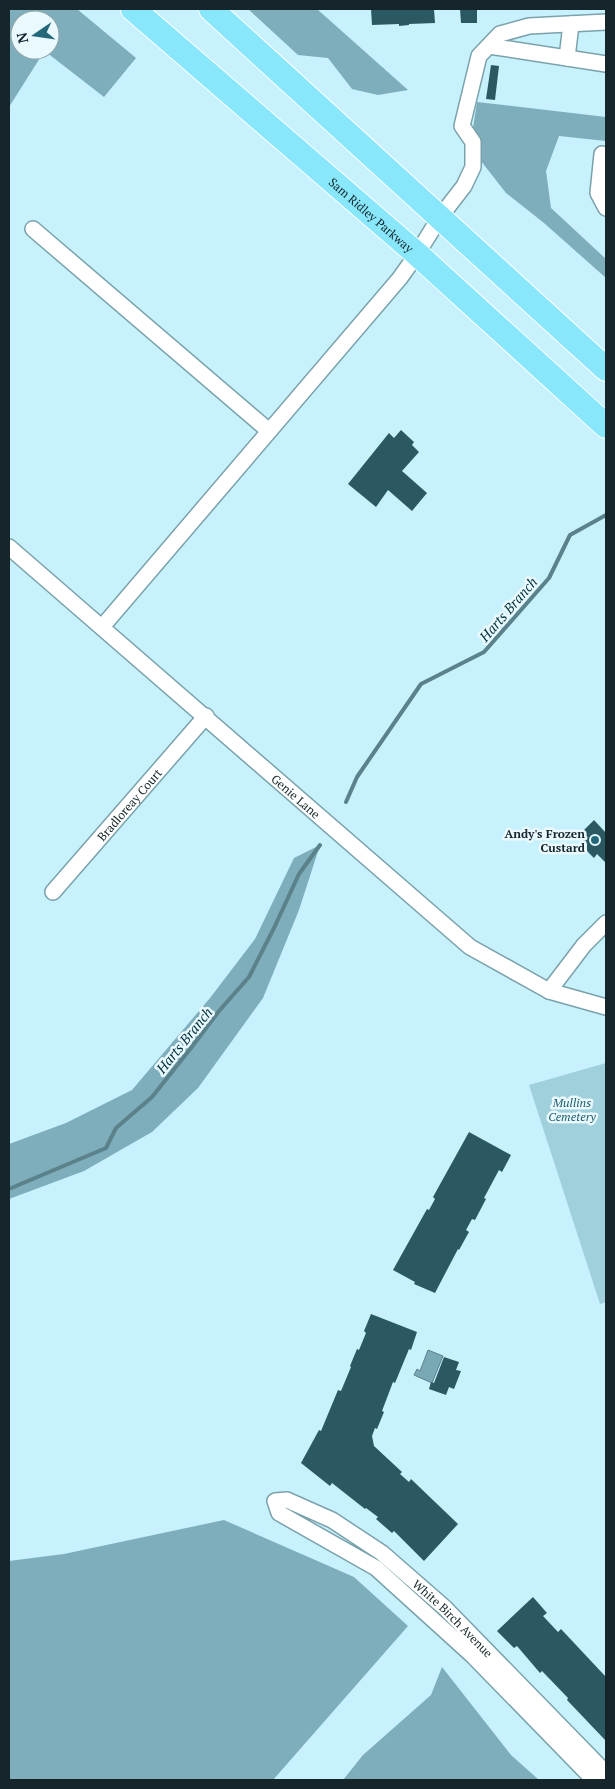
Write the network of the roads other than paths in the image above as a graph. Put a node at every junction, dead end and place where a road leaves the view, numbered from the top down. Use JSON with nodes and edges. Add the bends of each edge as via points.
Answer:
{"nodes":[{"id":1,"x":133,"y":9,"type":"edge"},
{"id":2,"x":211,"y":9,"type":"edge"},
{"id":3,"x":606,"y":22,"type":"edge"},
{"id":4,"x":572,"y":24,"type":"junction"},
{"id":5,"x":489,"y":46,"type":"junction"},
{"id":6,"x":567,"y":58,"type":"junction"},
{"id":7,"x":606,"y":64,"type":"edge"},
{"id":8,"x":602,"y":154,"type":"dead end"},
{"id":9,"x":606,"y":208,"type":"edge"},
{"id":10,"x":440,"y":217,"type":"junction"},
{"id":11,"x":33,"y":229,"type":"dead end"},
{"id":12,"x":417,"y":254,"type":"junction"},
{"id":13,"x":606,"y":368,"type":"edge"},
{"id":14,"x":606,"y":426,"type":"edge"},
{"id":15,"x":269,"y":431,"type":"junction"},
{"id":16,"x":9,"y":547,"type":"edge"},
{"id":17,"x":102,"y":627,"type":"junction"},
{"id":18,"x":206,"y":716,"type":"junction"},
{"id":19,"x":52,"y":892,"type":"dead end"},
{"id":20,"x":606,"y":923,"type":"edge"},
{"id":21,"x":549,"y":991,"type":"junction"},
{"id":22,"x":606,"y":1007,"type":"edge"},
{"id":23,"x":606,"y":1773,"type":"edge"},
{"id":24,"x":594,"y":1780,"type":"edge"}],
"edges":[{"from":1,"to":12,"type":"main road","name":"Sam Ridley Parkway"},
{"from":2,"to":10,"type":"main road"},
{"from":3,"to":4,"type":"street"},
{"from":4,"to":5,"type":"street","via":[[529,26],[500,34]]},
{"from":4,"to":6,"type":"street"},
{"from":5,"to":6,"type":"street"},
{"from":5,"to":10,"type":"street","via":[[479,56],[462,126],[473,142],[473,166],[464,186]]},
{"from":6,"to":7,"type":"street"},
{"from":8,"to":9,"type":"street","via":[[598,193]]},
{"from":10,"to":12,"type":"street"},
{"from":10,"to":13,"type":"main road"},
{"from":11,"to":15,"type":"street"},
{"from":12,"to":14,"type":"main road","name":"Sam Ridley Parkway"},
{"from":12,"to":15,"type":"street"},
{"from":15,"to":17,"type":"street"},
{"from":16,"to":17,"type":"street","name":"Genie Lane"},
{"from":17,"to":18,"type":"street","name":"Genie Lane"},
{"from":18,"to":19,"type":"street","name":"Bradloreay Court"},
{"from":18,"to":21,"type":"street","name":"Genie Lane","via":[[470,947]]},
{"from":20,"to":21,"type":"street","via":[[584,945]]},
{"from":21,"to":22,"type":"street","name":"Genie Lane"},
{"from":23,"to":24,"type":"street","name":"White Birch Avenue","via":[[444,1608],[382,1553],[332,1520],[287,1500],[275,1501],[279,1513],[376,1568],[472,1655]]}]}
